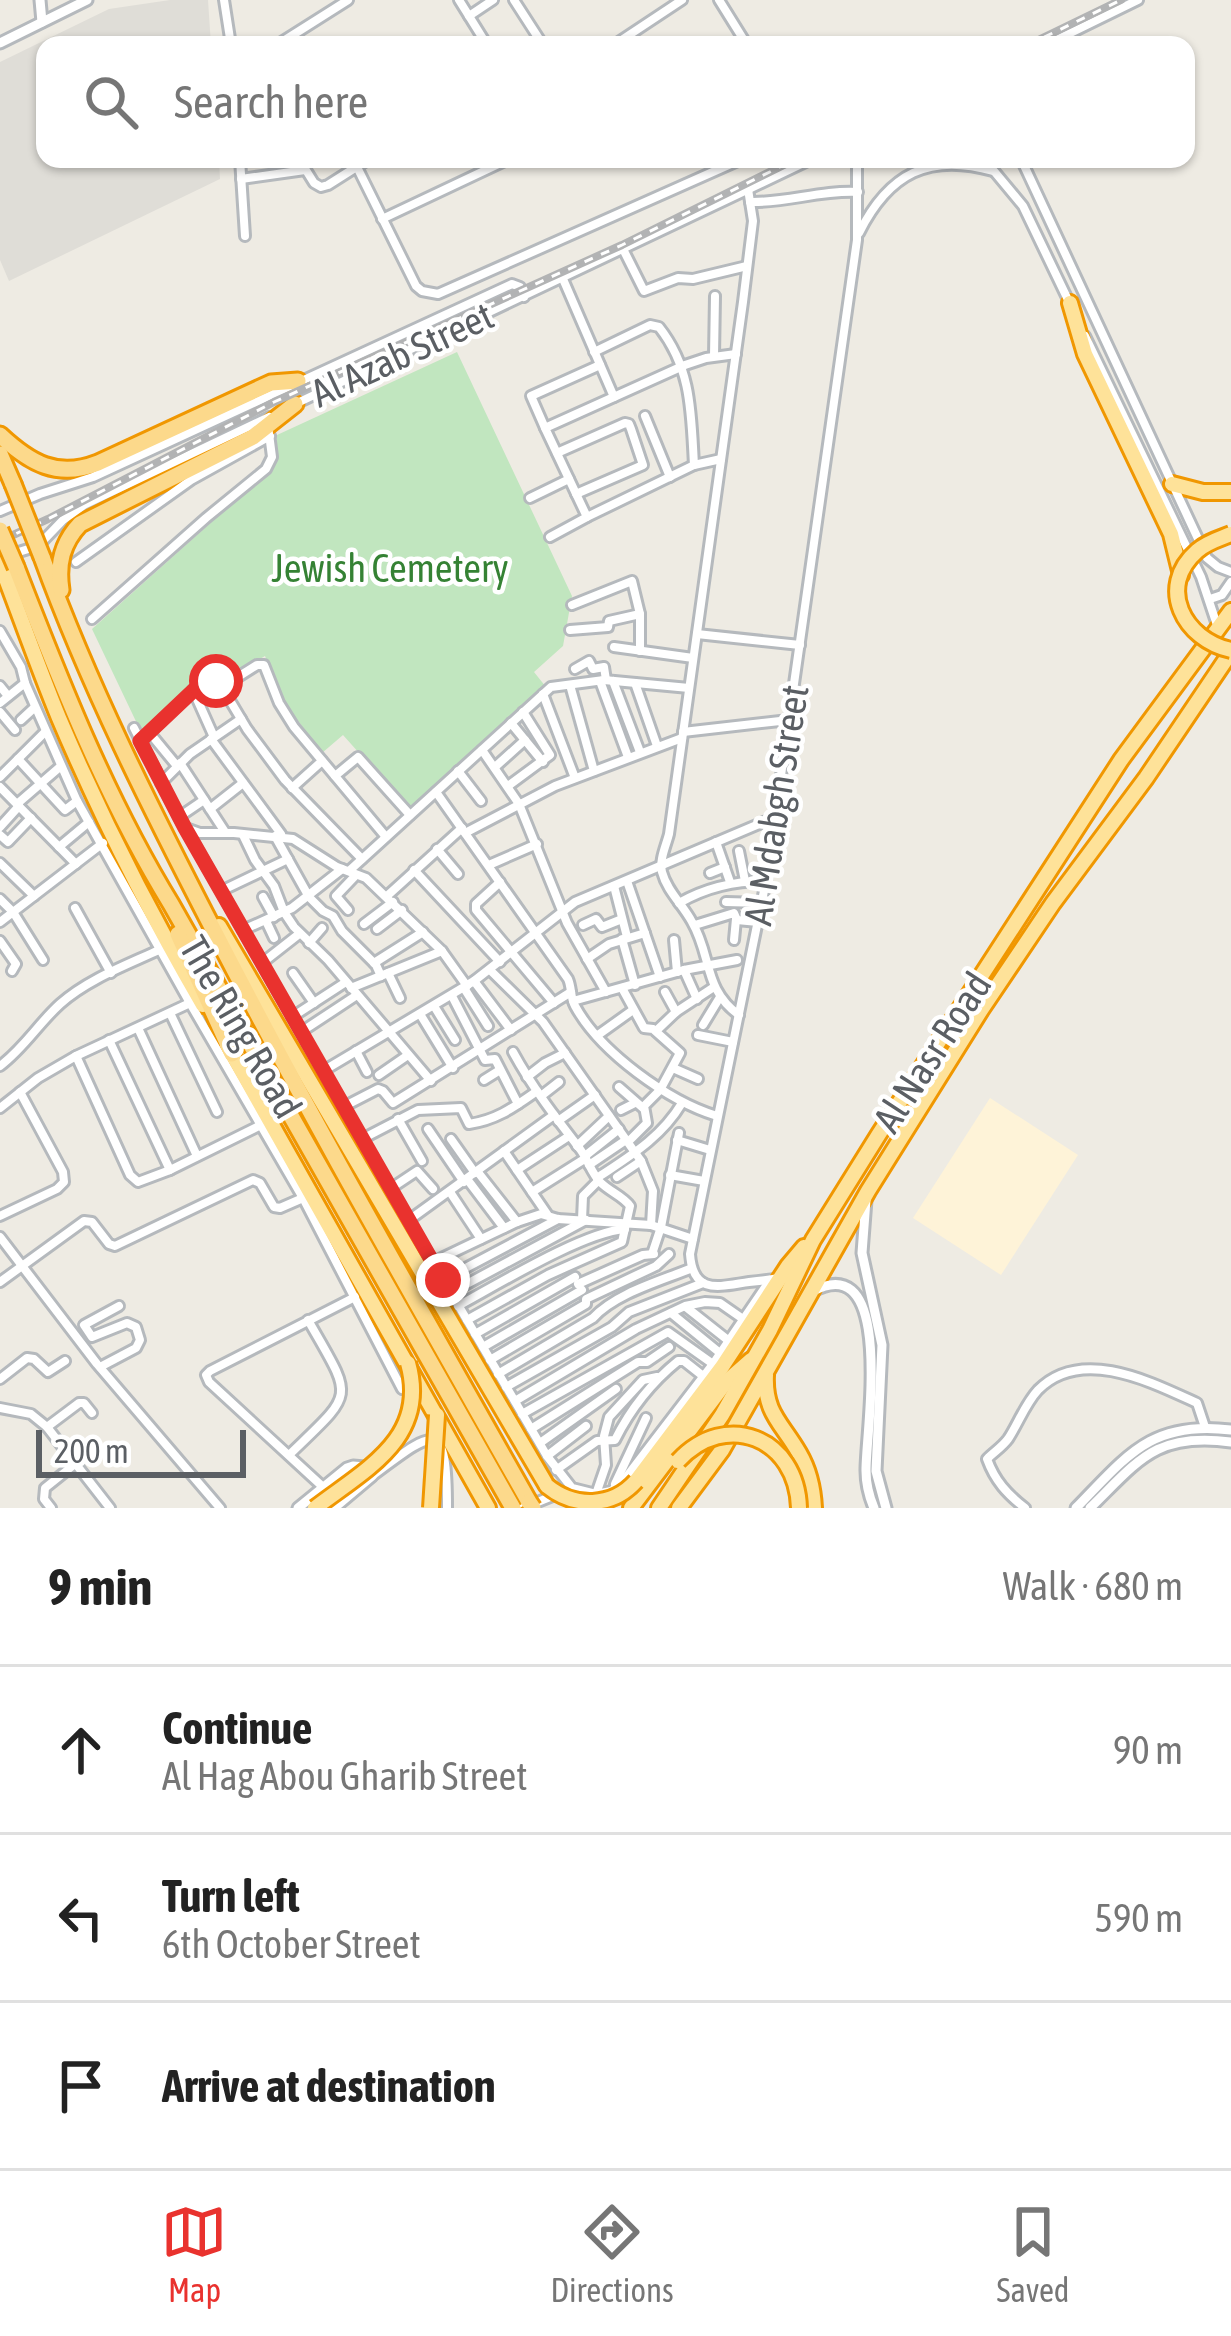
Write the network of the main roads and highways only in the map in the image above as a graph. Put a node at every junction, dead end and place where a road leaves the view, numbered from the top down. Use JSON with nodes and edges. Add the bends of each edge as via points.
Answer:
{"nodes":[{"id":1,"x":1070,"y":303,"type":"road end"},
{"id":2,"x":298,"y":381,"type":"road end"},
{"id":3,"x":296,"y":404,"type":"road end"},
{"id":4,"x":0,"y":435,"type":"edge"},
{"id":5,"x":0,"y":454,"type":"edge"},
{"id":6,"x":1172,"y":484,"type":"road end"},
{"id":7,"x":1231,"y":492,"type":"edge"},
{"id":8,"x":0,"y":530,"type":"edge"},
{"id":9,"x":1231,"y":534,"type":"edge"},
{"id":10,"x":5,"y":565,"type":"edge"},
{"id":11,"x":1181,"y":574,"type":"junction"},
{"id":12,"x":1,"y":595,"type":"edge"},
{"id":13,"x":1231,"y":610,"type":"edge"},
{"id":14,"x":20,"y":615,"type":"junction"},
{"id":15,"x":68,"y":628,"type":"junction"},
{"id":16,"x":1231,"y":651,"type":"edge"},
{"id":17,"x":1121,"y":760,"type":"junction"},
{"id":18,"x":1147,"y":778,"type":"junction"},
{"id":19,"x":165,"y":836,"type":"junction"},
{"id":20,"x":138,"y":850,"type":"junction"},
{"id":21,"x":232,"y":1054,"type":"junction"},
{"id":22,"x":812,"y":1240,"type":"junction"},
{"id":23,"x":761,"y":1362,"type":"junction"},
{"id":24,"x":408,"y":1363,"type":"junction"},
{"id":25,"x":437,"y":1415,"type":"junction"},
{"id":26,"x":547,"y":1486,"type":"junction"},
{"id":27,"x":685,"y":1503,"type":"edge"},
{"id":28,"x":524,"y":1507,"type":"edge"},
{"id":29,"x":315,"y":1508,"type":"edge"},
{"id":30,"x":431,"y":1508,"type":"edge"},
{"id":31,"x":488,"y":1508,"type":"edge"},
{"id":32,"x":562,"y":1508,"type":"edge"},
{"id":33,"x":632,"y":1508,"type":"edge"},
{"id":34,"x":642,"y":1508,"type":"edge"},
{"id":35,"x":658,"y":1508,"type":"edge"},
{"id":36,"x":799,"y":1508,"type":"edge"},
{"id":37,"x":814,"y":1508,"type":"edge"}],
"edges":[{"from":1,"to":11,"type":"highway"},
{"from":2,"to":4,"type":"highway","via":[[272,382],[75,470],[38,465]]},
{"from":3,"to":15,"type":"highway","via":[[268,427],[80,524],[59,569]]},
{"from":5,"to":15,"type":"highway","name":"The Ring Road","bridge":true},
{"from":6,"to":7,"type":"highway"},
{"from":8,"to":10,"type":"highway","name":"The Ring Road","bridge":true},
{"from":9,"to":11,"type":"highway","bridge":true,"via":[[1198,550]]},
{"from":10,"to":14,"type":"highway"},
{"from":10,"to":20,"type":"highway","name":"The Ring Road"},
{"from":11,"to":16,"type":"highway","bridge":true,"via":[[1187,624]]},
{"from":12,"to":14,"type":"highway"},
{"from":13,"to":17,"type":"highway","name":"Al Nasr Road"},
{"from":14,"to":21,"type":"highway","via":[[124,861]]},
{"from":15,"to":19,"type":"highway","name":"The Ring Road"},
{"from":16,"to":18,"type":"highway","name":"Al Nasr Road"},
{"from":17,"to":18,"type":"highway","via":[[1138,763]]},
{"from":17,"to":22,"type":"highway","name":"Al Nasr Road"},
{"from":18,"to":23,"type":"highway","name":"Al Nasr Road","via":[[981,1010]]},
{"from":19,"to":26,"type":"highway"},
{"from":19,"to":28,"type":"highway","name":"The Ring Road"},
{"from":20,"to":21,"type":"highway"},
{"from":20,"to":28,"type":"highway","name":"The Ring Road"},
{"from":21,"to":24,"type":"highway"},
{"from":22,"to":23,"type":"highway","name":"Al Nasr Road"},
{"from":22,"to":26,"type":"highway","bridge":true,"via":[[776,1279],[632,1487],[590,1502]]},
{"from":23,"to":27,"type":"highway","name":"Al Nasr Road","via":[[722,1450]]},
{"from":23,"to":33,"type":"highway","via":[[725,1382]]},
{"from":23,"to":35,"type":"highway","name":"Al Nasr Road"},
{"from":23,"to":37,"type":"highway","via":[[770,1408],[804,1461]]},
{"from":24,"to":25,"type":"highway"},
{"from":24,"to":29,"type":"highway","bridge":true,"via":[[412,1399],[396,1442]]},
{"from":25,"to":30,"type":"highway","bridge":true},
{"from":25,"to":31,"type":"highway"},
{"from":26,"to":32,"type":"highway","bridge":true},
{"from":34,"to":36,"type":"highway","bridge":true,"via":[[697,1445],[739,1435],[785,1460]]}]}
